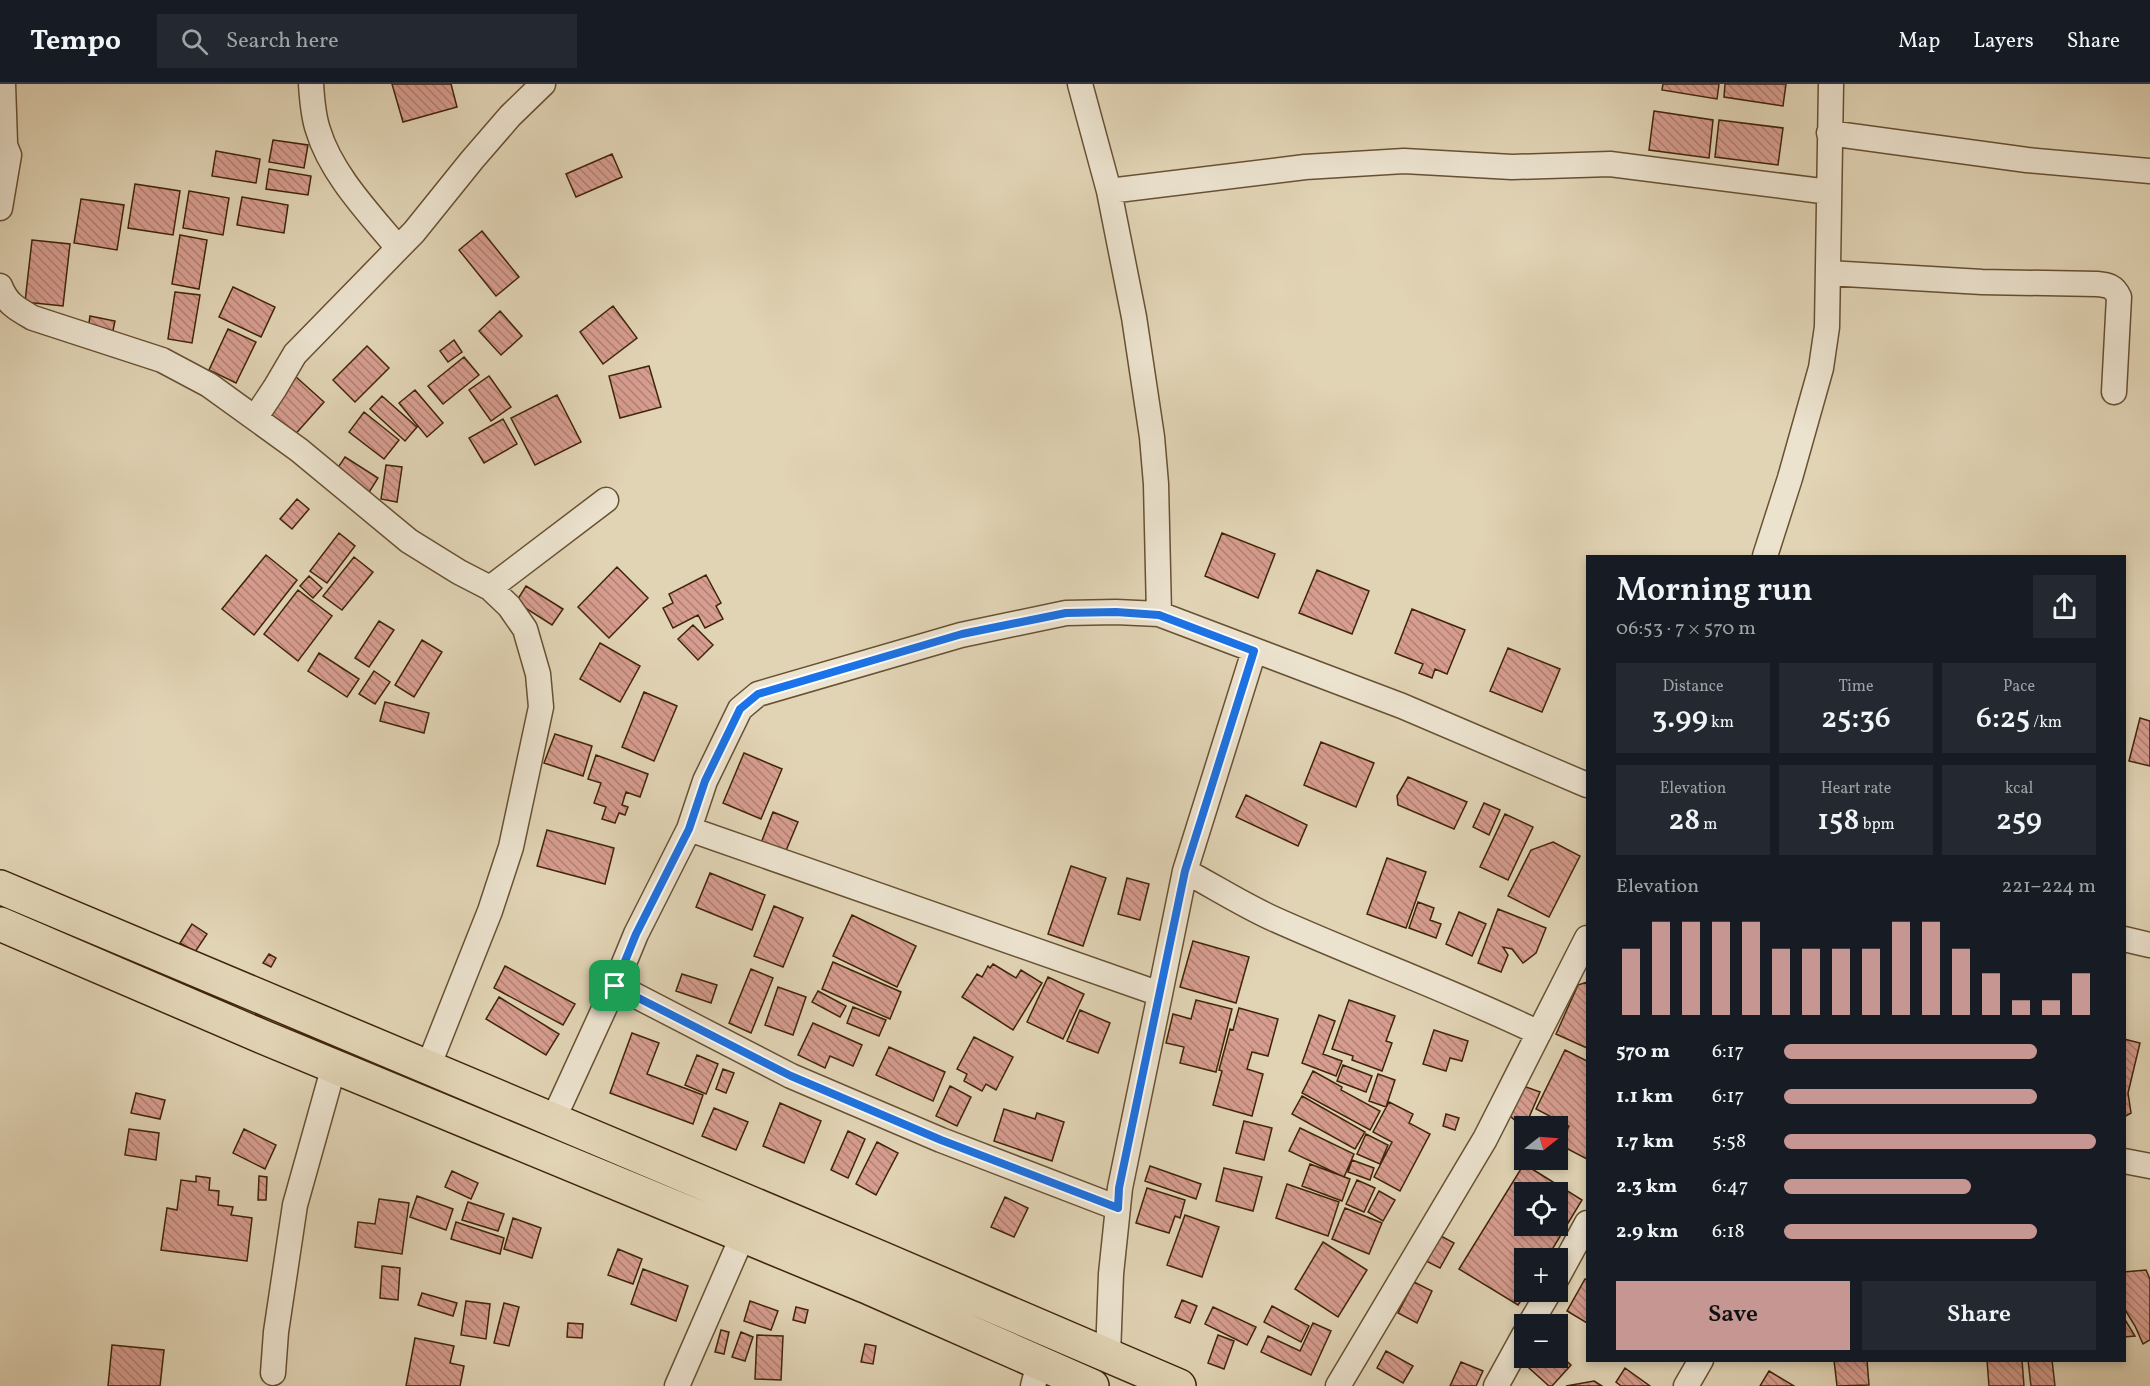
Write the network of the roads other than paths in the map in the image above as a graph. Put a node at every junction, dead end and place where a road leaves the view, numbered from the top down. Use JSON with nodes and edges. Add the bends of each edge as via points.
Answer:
{"nodes":[{"id":1,"x":3,"y":84,"type":"edge"},
{"id":2,"x":311,"y":84,"type":"edge"},
{"id":3,"x":543,"y":84,"type":"edge"},
{"id":4,"x":1080,"y":84,"type":"edge"},
{"id":5,"x":1831,"y":84,"type":"edge"},
{"id":6,"x":1829,"y":133,"type":"junction"},
{"id":7,"x":3,"y":138,"type":"edge"},
{"id":8,"x":2150,"y":171,"type":"edge"},
{"id":9,"x":1109,"y":190,"type":"junction"},
{"id":10,"x":1829,"y":192,"type":"junction"},
{"id":11,"x":0,"y":208,"type":"edge"},
{"id":12,"x":398,"y":249,"type":"junction"},
{"id":13,"x":1828,"y":273,"type":"junction"},
{"id":14,"x":0,"y":286,"type":"edge"},
{"id":15,"x":2114,"y":392,"type":"dead end"},
{"id":16,"x":255,"y":418,"type":"junction"},
{"id":17,"x":606,"y":500,"type":"dead end"},
{"id":18,"x":1766,"y":555,"type":"edge"},
{"id":19,"x":490,"y":588,"type":"junction"},
{"id":20,"x":1159,"y":615,"type":"junction"},
{"id":21,"x":1254,"y":651,"type":"junction"},
{"id":22,"x":1586,"y":785,"type":"edge"},
{"id":23,"x":689,"y":829,"type":"junction"},
{"id":24,"x":1185,"y":871,"type":"junction"},
{"id":25,"x":0,"y":887,"type":"edge"},
{"id":26,"x":0,"y":924,"type":"edge"},
{"id":27,"x":2126,"y":939,"type":"edge"},
{"id":28,"x":1586,"y":940,"type":"edge"},
{"id":29,"x":2150,"y":945,"type":"edge"},
{"id":30,"x":615,"y":986,"type":"junction"},
{"id":31,"x":1160,"y":994,"type":"junction"},
{"id":32,"x":1539,"y":1033,"type":"junction"},
{"id":33,"x":334,"y":1066,"type":"junction"},
{"id":34,"x":428,"y":1067,"type":"junction"},
{"id":35,"x":553,"y":1120,"type":"junction"},
{"id":36,"x":2126,"y":1161,"type":"edge"},
{"id":37,"x":2150,"y":1166,"type":"edge"},
{"id":38,"x":1118,"y":1208,"type":"junction"},
{"id":39,"x":1586,"y":1224,"type":"edge"},
{"id":40,"x":743,"y":1235,"type":"junction"},
{"id":41,"x":1568,"y":1257,"type":"edge"},
{"id":42,"x":1514,"y":1353,"type":"edge"},
{"id":43,"x":1108,"y":1355,"type":"junction"},
{"id":44,"x":1700,"y":1362,"type":"edge"},
{"id":45,"x":273,"y":1373,"type":"dead end"},
{"id":46,"x":1036,"y":1374,"type":"edge"},
{"id":47,"x":677,"y":1386,"type":"edge"},
{"id":48,"x":1092,"y":1386,"type":"edge"},
{"id":49,"x":1179,"y":1386,"type":"edge"},
{"id":50,"x":1338,"y":1386,"type":"edge"},
{"id":51,"x":1496,"y":1386,"type":"edge"},
{"id":52,"x":1686,"y":1386,"type":"edge"}],
"edges":[{"from":1,"to":7,"type":"street"},
{"from":2,"to":12,"type":"street","via":[[317,129],[327,153]]},
{"from":3,"to":12,"type":"street","via":[[502,125]]},
{"from":4,"to":9,"type":"street"},
{"from":5,"to":6,"type":"street"},
{"from":6,"to":8,"type":"street","via":[[2027,160]]},
{"from":6,"to":10,"type":"street"},
{"from":7,"to":11,"type":"street","via":[[9,155]]},
{"from":9,"to":10,"type":"street","via":[[1305,167],[1404,161],[1512,167],[1610,164]]},
{"from":9,"to":20,"type":"street","via":[[1152,436]]},
{"from":10,"to":13,"type":"street"},
{"from":12,"to":16,"type":"street","via":[[295,354]]},
{"from":13,"to":15,"type":"street","via":[[2111,286],[2119,297]]},
{"from":13,"to":18,"type":"street","via":[[1821,368]]},
{"from":14,"to":16,"type":"street","via":[[14,308],[33,318],[162,360],[208,385]]},
{"from":16,"to":19,"type":"street","via":[[409,541]]},
{"from":17,"to":19,"type":"street"},
{"from":19,"to":34,"type":"street","via":[[525,629],[538,674],[541,707],[511,847]]},
{"from":20,"to":21,"type":"street"},
{"from":20,"to":23,"type":"street","via":[[1066,613],[962,634],[758,694],[740,709],[705,781]]},
{"from":21,"to":22,"type":"street","via":[[1402,706]]},
{"from":21,"to":24,"type":"street"},
{"from":23,"to":30,"type":"street","via":[[636,934]]},
{"from":23,"to":31,"type":"street"},
{"from":24,"to":31,"type":"street"},
{"from":24,"to":32,"type":"street","via":[[1271,918]]},
{"from":25,"to":34,"type":"main road"},
{"from":26,"to":33,"type":"main road"},
{"from":27,"to":29,"type":"street"},
{"from":28,"to":32,"type":"street"},
{"from":30,"to":35,"type":"street"},
{"from":30,"to":38,"type":"street","via":[[791,1076],[941,1140]]},
{"from":31,"to":38,"type":"street"},
{"from":32,"to":50,"type":"street","via":[[1485,1139]]},
{"from":33,"to":40,"type":"main road"},
{"from":33,"to":45,"type":"street","via":[[295,1205]]},
{"from":34,"to":35,"type":"main road"},
{"from":35,"to":43,"type":"main road"},
{"from":36,"to":37,"type":"street"},
{"from":38,"to":43,"type":"street"},
{"from":39,"to":41,"type":"street"},
{"from":40,"to":46,"type":"main road","via":[[865,1286]]},
{"from":40,"to":47,"type":"street"},
{"from":42,"to":51,"type":"street"},
{"from":43,"to":49,"type":"main road"},
{"from":44,"to":52,"type":"street"},
{"from":46,"to":48,"type":"main road"}]}
